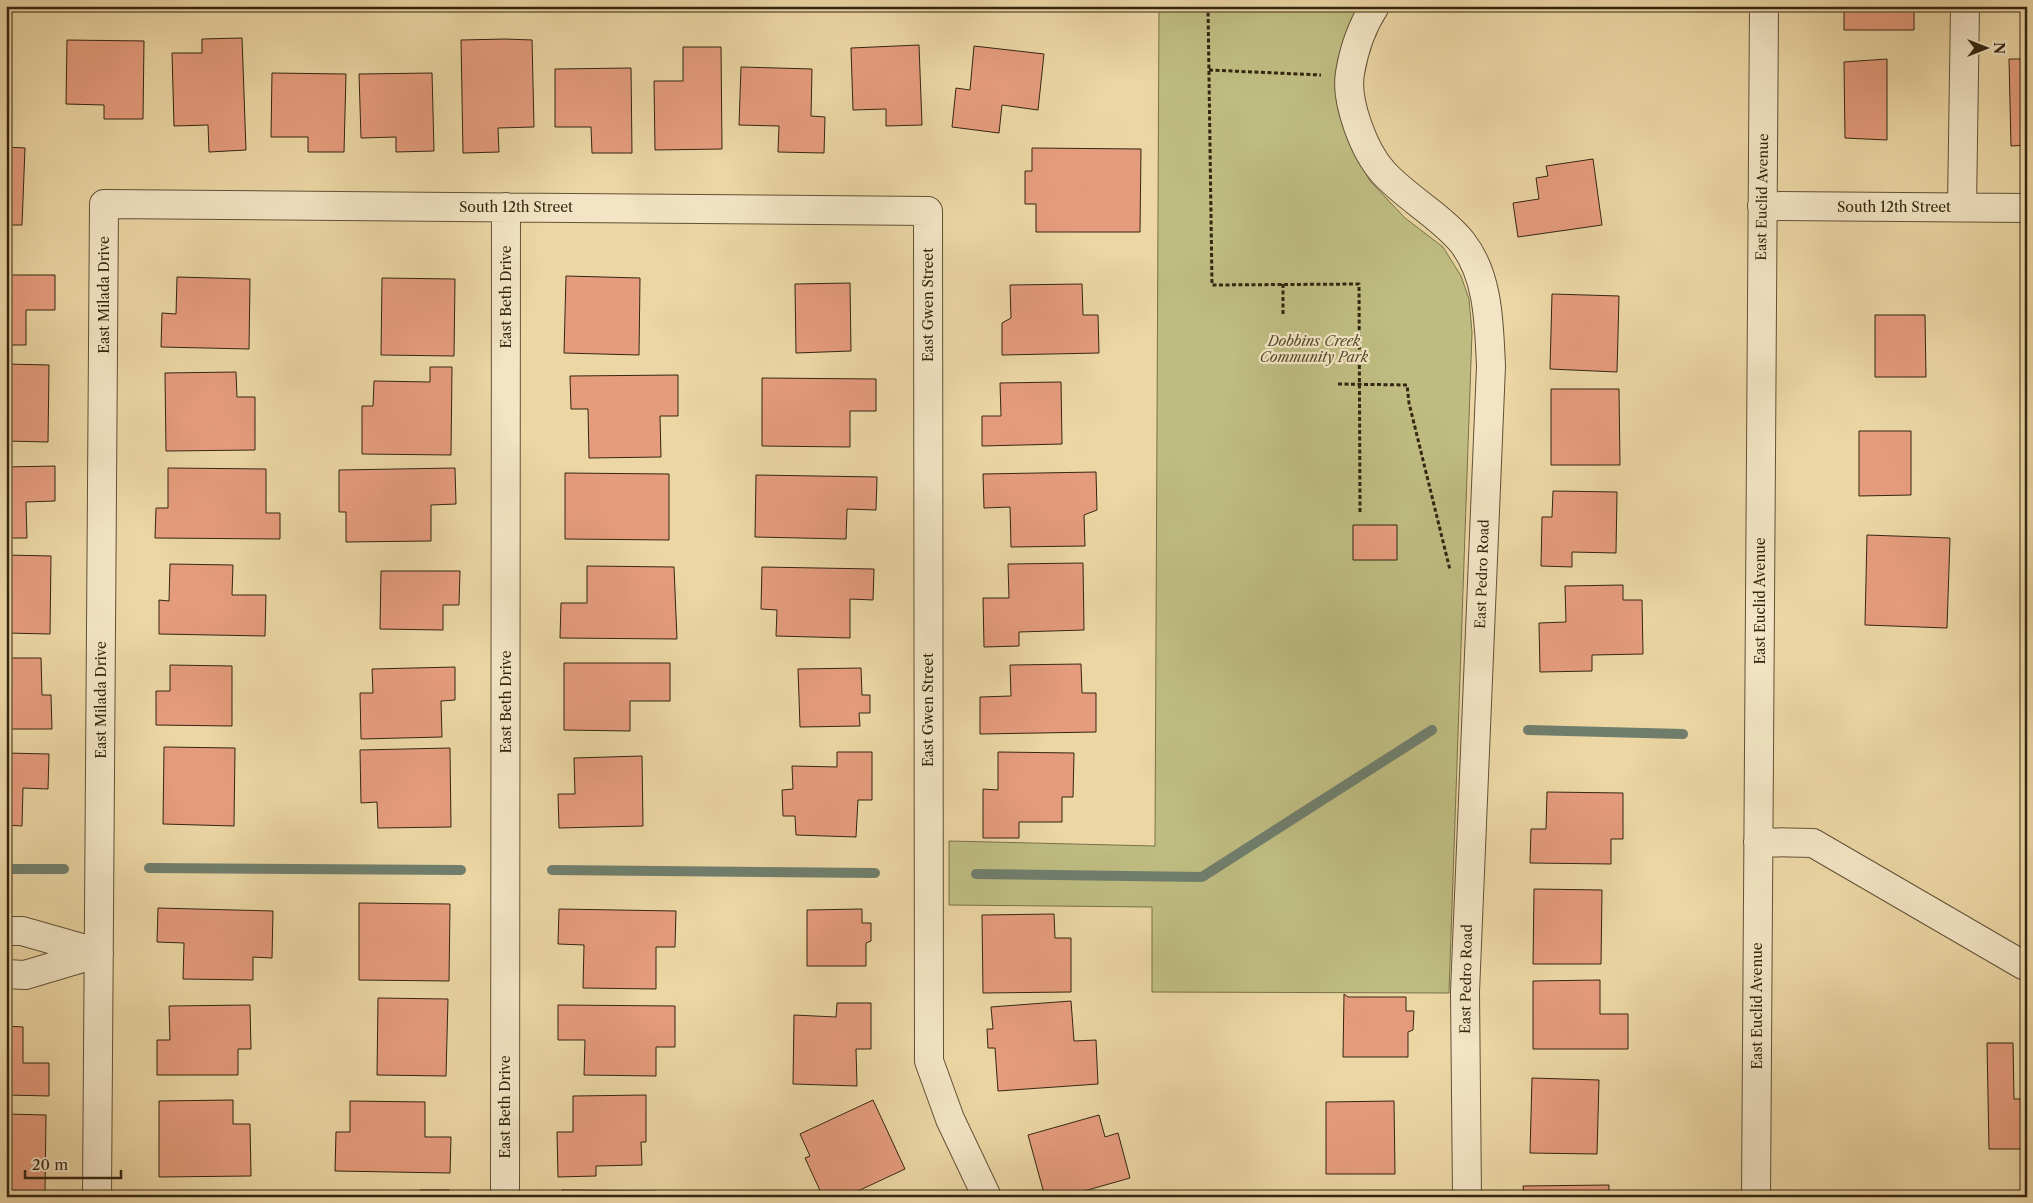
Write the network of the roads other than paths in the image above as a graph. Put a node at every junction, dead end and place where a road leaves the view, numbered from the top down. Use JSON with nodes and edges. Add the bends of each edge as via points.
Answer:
{"nodes":[{"id":1,"x":1375,"y":6,"type":"edge"},
{"id":2,"x":1764,"y":6,"type":"edge"},
{"id":3,"x":1965,"y":6,"type":"edge"},
{"id":4,"x":104,"y":204,"type":"joint"},
{"id":5,"x":1762,"y":206,"type":"junction"},
{"id":6,"x":506,"y":207,"type":"junction"},
{"id":7,"x":1962,"y":207,"type":"junction"},
{"id":8,"x":2027,"y":208,"type":"edge"},
{"id":9,"x":928,"y":211,"type":"joint"},
{"id":10,"x":1758,"y":842,"type":"junction"},
{"id":11,"x":6,"y":931,"type":"edge"},
{"id":12,"x":99,"y":952,"type":"junction"},
{"id":13,"x":2023,"y":965,"type":"dead end"},
{"id":14,"x":6,"y":974,"type":"edge"},
{"id":15,"x":97,"y":1197,"type":"edge"},
{"id":16,"x":505,"y":1197,"type":"edge"},
{"id":17,"x":987,"y":1197,"type":"edge"},
{"id":18,"x":1467,"y":1197,"type":"edge"},
{"id":19,"x":1756,"y":1197,"type":"edge"}],
"edges":[{"from":1,"to":18,"type":"street","name":"East Pedro Road","via":[[1362,26],[1349,74],[1354,113],[1364,142],[1382,171],[1462,242],[1478,270],[1489,316],[1491,366],[1465,992]]},
{"from":2,"to":5,"type":"street","name":"East Euclid Avenue"},
{"from":3,"to":7,"type":"street"},
{"from":4,"to":6,"type":"street","name":"South 12th Street"},
{"from":4,"to":12,"type":"street","name":"East Milada Drive"},
{"from":5,"to":7,"type":"street","name":"South 12th Street"},
{"from":5,"to":10,"type":"street","name":"East Euclid Avenue"},
{"from":6,"to":9,"type":"street","name":"South 12th Street"},
{"from":6,"to":16,"type":"street","name":"East Beth Drive"},
{"from":7,"to":8,"type":"street","name":"South 12th Street"},
{"from":9,"to":17,"type":"street","name":"East Gwen Street","via":[[930,1061],[950,1120]]},
{"from":10,"to":13,"type":"street","via":[[1813,843]]},
{"from":10,"to":19,"type":"street","name":"East Euclid Avenue"},
{"from":11,"to":12,"type":"street","via":[[22,931]]},
{"from":12,"to":14,"type":"street","via":[[25,974]]},
{"from":12,"to":15,"type":"street","name":"East Milada Drive"}]}
